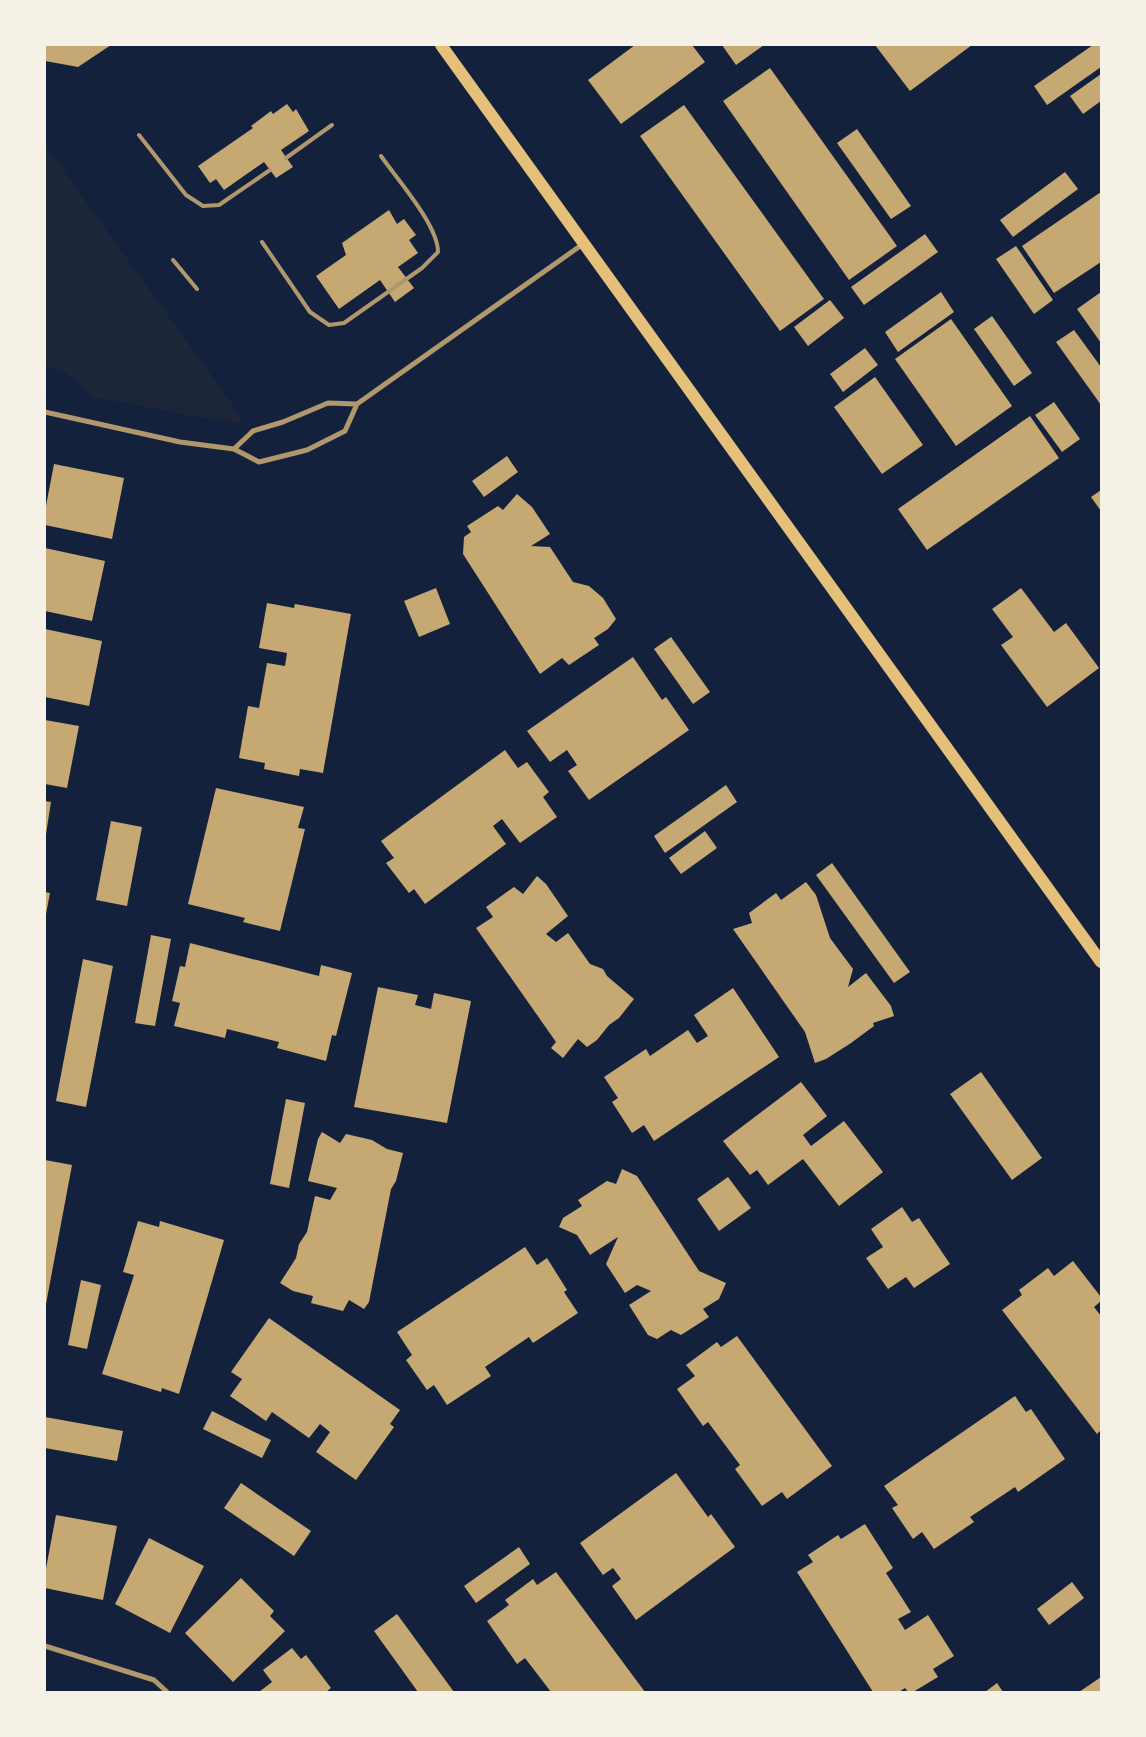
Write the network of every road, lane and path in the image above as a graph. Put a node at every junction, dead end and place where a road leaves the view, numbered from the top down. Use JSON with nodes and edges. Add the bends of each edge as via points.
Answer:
{"nodes":[{"id":1,"x":440,"y":45,"type":"edge"},
{"id":2,"x":332,"y":125,"type":"dead end"},
{"id":3,"x":139,"y":135,"type":"dead end"},
{"id":4,"x":380,"y":156,"type":"dead end"},
{"id":5,"x":286,"y":158,"type":"dead end"},
{"id":6,"x":270,"y":170,"type":"dead end"},
{"id":7,"x":262,"y":242,"type":"dead end"},
{"id":8,"x":583,"y":244,"type":"junction"},
{"id":9,"x":173,"y":260,"type":"dead end"},
{"id":10,"x":197,"y":289,"type":"dead end"},
{"id":11,"x":357,"y":404,"type":"junction"},
{"id":12,"x":45,"y":412,"type":"edge"},
{"id":13,"x":234,"y":449,"type":"junction"},
{"id":14,"x":1101,"y":962,"type":"edge"},
{"id":15,"x":45,"y":1646,"type":"edge"},
{"id":16,"x":167,"y":1692,"type":"edge"}],
"edges":[{"from":1,"to":8,"type":"main road"},
{"from":2,"to":5,"type":"lane"},
{"from":3,"to":6,"type":"lane","via":[[186,195],[204,206],[219,205]]},
{"from":4,"to":7,"type":"lane","via":[[435,236],[438,252],[422,268],[344,323],[330,324],[310,312]]},
{"from":8,"to":11,"type":"street"},
{"from":8,"to":14,"type":"main road"},
{"from":9,"to":10,"type":"lane"},
{"from":11,"to":13,"type":"street","via":[[328,403],[253,431]]},
{"from":11,"to":13,"type":"street","via":[[345,431],[307,450],[259,462]]},
{"from":12,"to":13,"type":"street","via":[[180,442]]},
{"from":15,"to":16,"type":"street","via":[[154,1680]]}]}
